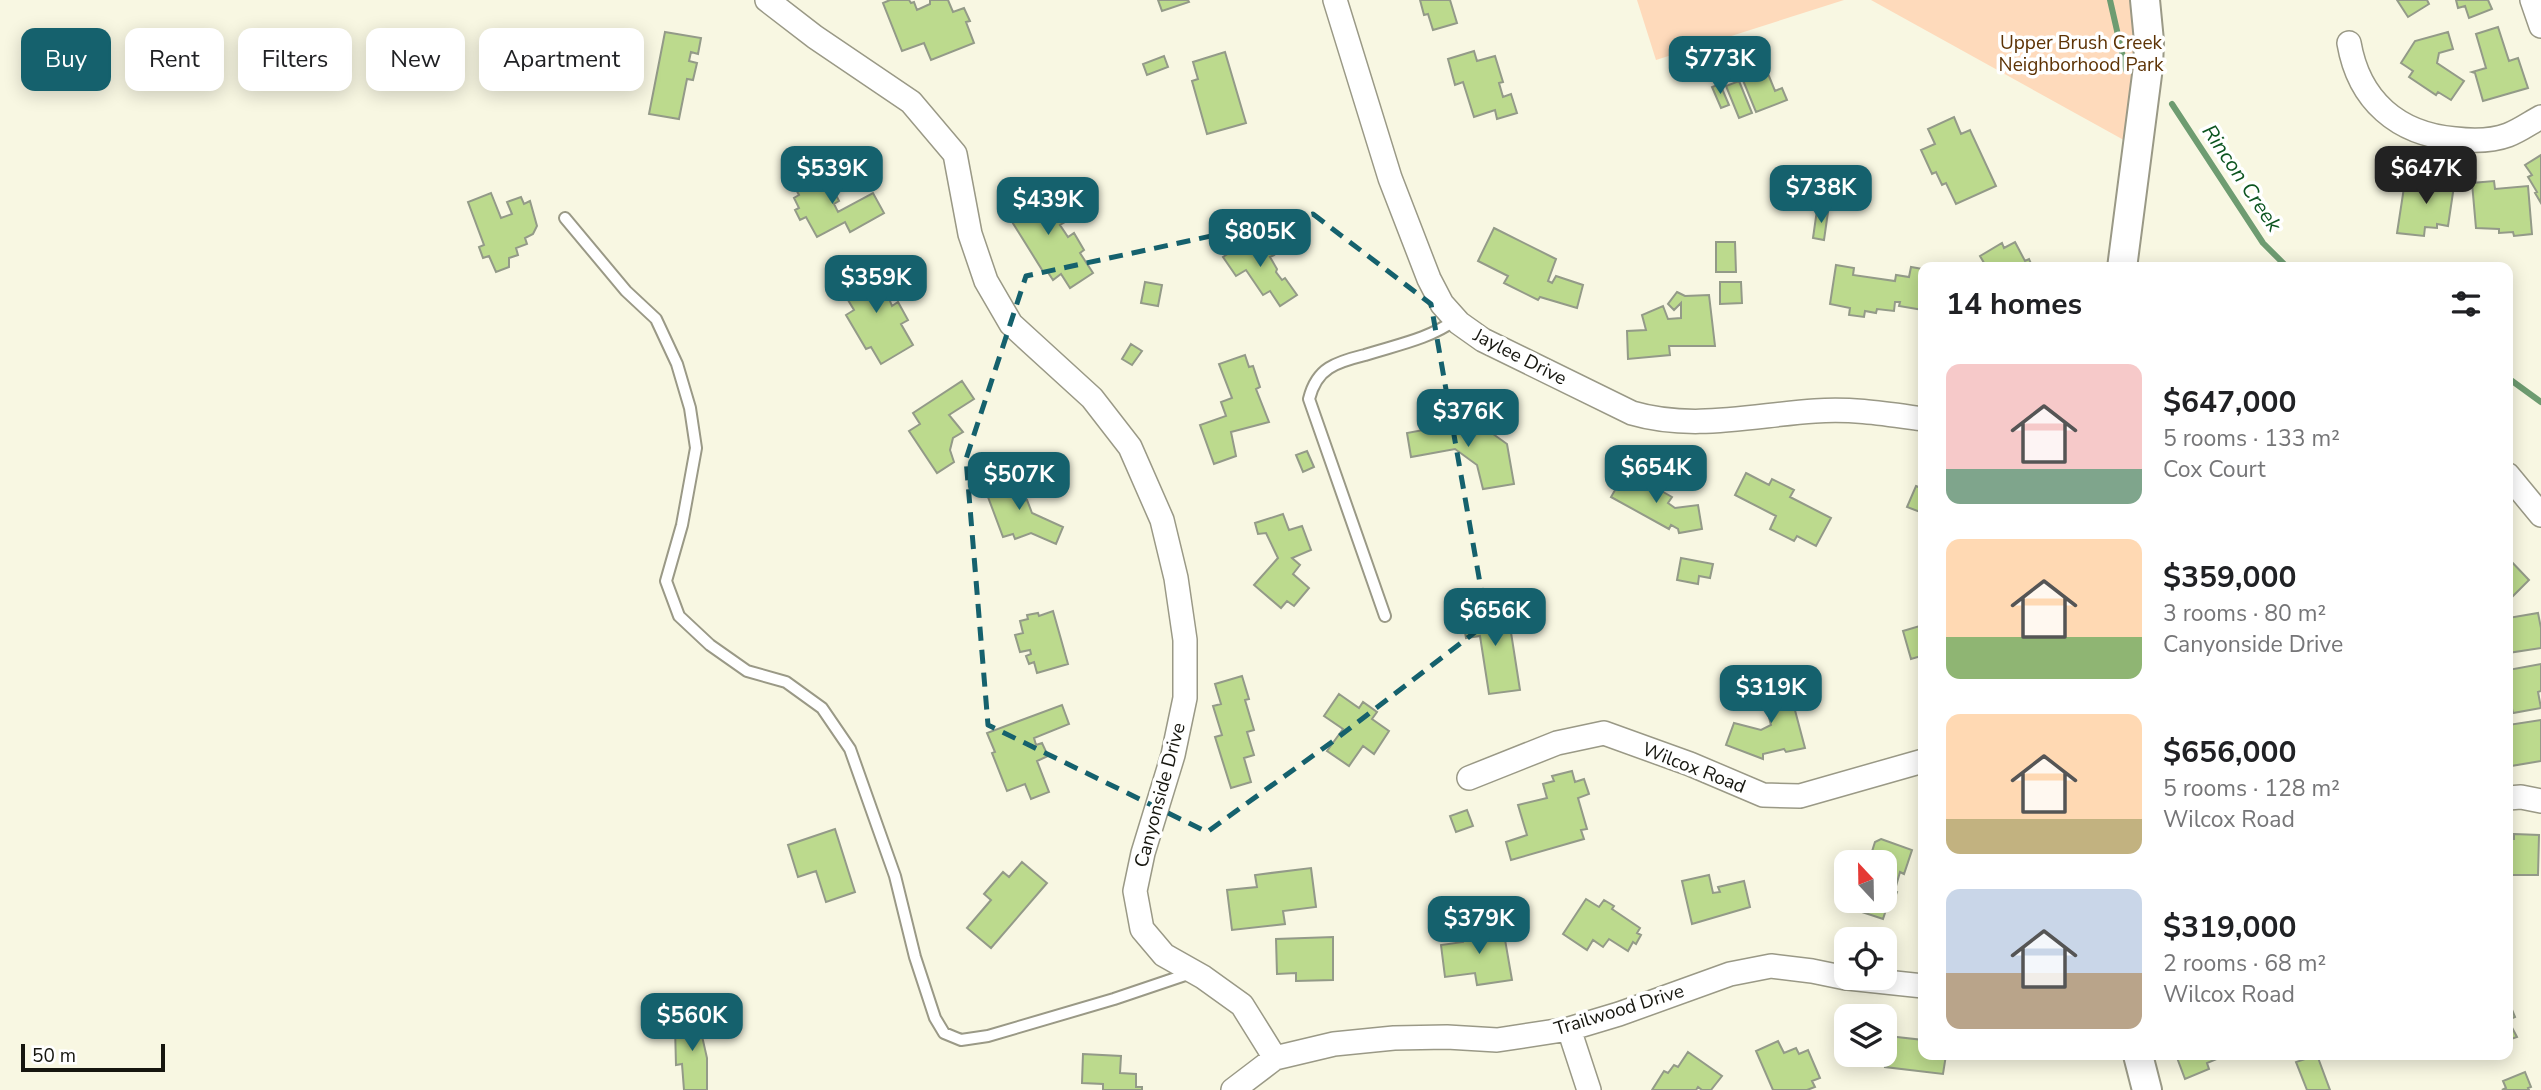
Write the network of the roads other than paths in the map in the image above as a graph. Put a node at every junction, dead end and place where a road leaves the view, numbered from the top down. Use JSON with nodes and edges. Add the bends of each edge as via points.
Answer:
{"nodes":[{"id":1,"x":767,"y":0,"type":"edge"},
{"id":2,"x":1335,"y":0,"type":"edge"},
{"id":3,"x":2145,"y":0,"type":"edge"},
{"id":4,"x":2532,"y":0,"type":"edge"},
{"id":5,"x":2541,"y":26,"type":"edge"},
{"id":6,"x":2349,"y":43,"type":"dead end"},
{"id":7,"x":2541,"y":117,"type":"edge"},
{"id":8,"x":565,"y":218,"type":"dead end"},
{"id":9,"x":2123,"y":262,"type":"edge"},
{"id":10,"x":1455,"y":320,"type":"junction"},
{"id":11,"x":1918,"y":418,"type":"edge"},
{"id":12,"x":2513,"y":491,"type":"edge"},
{"id":13,"x":2541,"y":514,"type":"edge"},
{"id":14,"x":1385,"y":616,"type":"dead end"},
{"id":15,"x":1918,"y":762,"type":"edge"},
{"id":16,"x":1469,"y":778,"type":"dead end"},
{"id":17,"x":2513,"y":798,"type":"edge"},
{"id":18,"x":2541,"y":801,"type":"edge"},
{"id":19,"x":1194,"y":972,"type":"junction"},
{"id":20,"x":1834,"y":975,"type":"edge"},
{"id":21,"x":1897,"y":983,"type":"edge"},
{"id":22,"x":1918,"y":985,"type":"edge"},
{"id":23,"x":1569,"y":1029,"type":"junction"},
{"id":24,"x":1275,"y":1058,"type":"junction"},
{"id":25,"x":2139,"y":1060,"type":"edge"},
{"id":26,"x":1233,"y":1090,"type":"edge"},
{"id":27,"x":1588,"y":1090,"type":"edge"},
{"id":28,"x":2147,"y":1090,"type":"edge"}],
"edges":[{"from":1,"to":19,"type":"street","name":"Canyonside Drive","via":[[911,102],[955,153],[970,234],[986,281],[1011,324],[1091,398],[1130,447],[1162,520],[1185,640],[1185,698],[1176,744],[1135,891],[1142,929],[1164,955]]},
{"from":2,"to":10,"type":"street","name":"Jaylee Drive","via":[[1403,213],[1436,293]]},
{"from":3,"to":9,"type":"street","via":[[2148,67]]},
{"from":4,"to":5,"type":"street"},
{"from":6,"to":7,"type":"street","via":[[2360,82],[2379,107],[2409,129],[2472,141],[2507,135]]},
{"from":8,"to":19,"type":"lane","via":[[626,291],[656,319],[677,364],[690,408],[696,448],[666,581],[679,616],[747,671],[786,682],[822,708],[850,749],[895,876],[935,1018],[944,1033],[961,1040],[988,1036]]},
{"from":10,"to":11,"type":"street","name":"Jaylee Drive","via":[[1483,340],[1632,413],[1655,419],[1707,422],[1833,410]]},
{"from":10,"to":14,"type":"lane","via":[[1422,338],[1328,369],[1316,381],[1309,399]]},
{"from":12,"to":13,"type":"street"},
{"from":15,"to":16,"type":"street","name":"Wilcox Road","via":[[1800,796],[1763,795],[1604,733],[1556,743]]},
{"from":17,"to":18,"type":"street"},
{"from":19,"to":24,"type":"street","name":"Canyonside Drive","via":[[1242,1005]]},
{"from":20,"to":23,"type":"street","name":"Trailwood Drive","via":[[1771,966],[1730,974]]},
{"from":21,"to":22,"type":"street","name":"Trailwood Drive"},
{"from":23,"to":24,"type":"street","name":"Trailwood Drive","via":[[1497,1040],[1434,1037],[1346,1042]]},
{"from":23,"to":27,"type":"street"},
{"from":24,"to":26,"type":"street","name":"Trailwood Drive"},
{"from":25,"to":28,"type":"street"}]}
